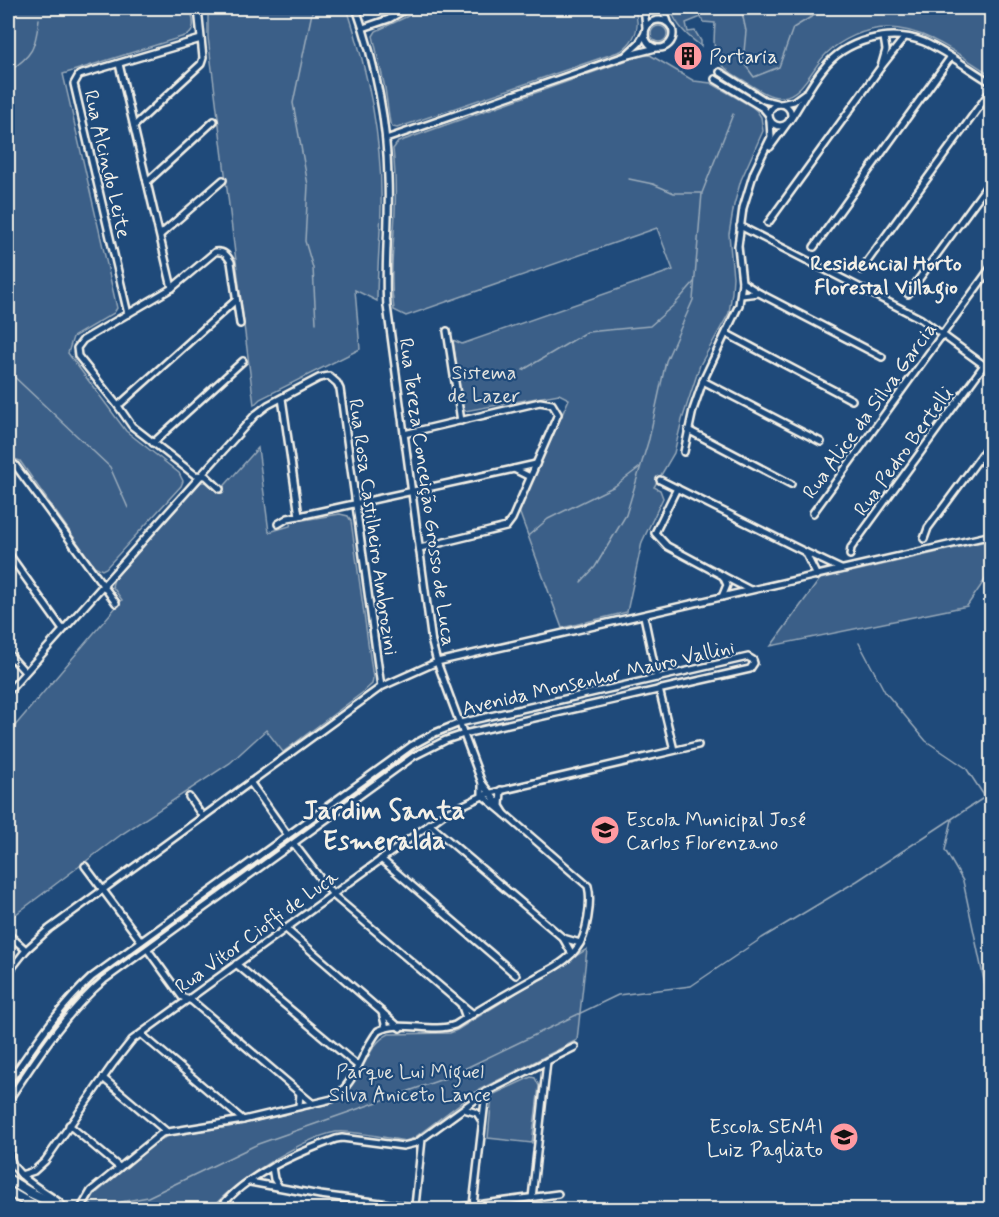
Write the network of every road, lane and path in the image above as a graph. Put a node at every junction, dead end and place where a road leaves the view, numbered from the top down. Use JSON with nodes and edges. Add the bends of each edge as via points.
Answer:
{"nodes":[{"id":1,"x":198,"y":8,"type":"edge"},
{"id":2,"x":357,"y":8,"type":"edge"},
{"id":3,"x":408,"y":8,"type":"edge"},
{"id":4,"x":644,"y":8,"type":"edge"},
{"id":5,"x":663,"y":8,"type":"edge"},
{"id":6,"x":669,"y":24,"type":"junction"},
{"id":7,"x":363,"y":28,"type":"junction"},
{"id":8,"x":645,"y":32,"type":"junction"},
{"id":9,"x":884,"y":37,"type":"junction"},
{"id":10,"x":904,"y":38,"type":"junction"},
{"id":11,"x":201,"y":39,"type":"junction"},
{"id":12,"x":656,"y":48,"type":"junction"},
{"id":13,"x":625,"y":56,"type":"junction"},
{"id":14,"x":950,"y":58,"type":"junction"},
{"id":15,"x":119,"y":64,"type":"junction"},
{"id":16,"x":881,"y":67,"type":"junction"},
{"id":17,"x":720,"y":72,"type":"dead end"},
{"id":18,"x":715,"y":79,"type":"dead end"},
{"id":19,"x":814,"y":83,"type":"junction"},
{"id":20,"x":992,"y":83,"type":"edge"},
{"id":21,"x":992,"y":89,"type":"edge"},
{"id":22,"x":780,"y":104,"type":"junction"},
{"id":23,"x":769,"y":118,"type":"junction"},
{"id":24,"x":214,"y":121,"type":"dead end"},
{"id":25,"x":788,"y":122,"type":"junction"},
{"id":26,"x":134,"y":126,"type":"junction"},
{"id":27,"x":386,"y":139,"type":"junction"},
{"id":28,"x":763,"y":155,"type":"junction"},
{"id":29,"x":992,"y":178,"type":"edge"},
{"id":30,"x":223,"y":180,"type":"dead end"},
{"id":31,"x":147,"y":182,"type":"junction"},
{"id":32,"x":768,"y":223,"type":"dead end"},
{"id":33,"x":740,"y":226,"type":"junction"},
{"id":34,"x":160,"y":236,"type":"junction"},
{"id":35,"x":814,"y":247,"type":"dead end"},
{"id":36,"x":992,"y":266,"type":"edge"},
{"id":37,"x":861,"y":270,"type":"dead end"},
{"id":38,"x":742,"y":282,"type":"junction"},
{"id":39,"x":172,"y":288,"type":"junction"},
{"id":40,"x":759,"y":293,"type":"junction"},
{"id":41,"x":908,"y":294,"type":"dead end"},
{"id":42,"x":741,"y":295,"type":"junction"},
{"id":43,"x":236,"y":300,"type":"junction"},
{"id":44,"x":128,"y":314,"type":"junction"},
{"id":45,"x":240,"y":324,"type":"dead end"},
{"id":46,"x":447,"y":331,"type":"dead end"},
{"id":47,"x":727,"y":334,"type":"junction"},
{"id":48,"x":942,"y":335,"type":"junction"},
{"id":49,"x":882,"y":357,"type":"dead end"},
{"id":50,"x":243,"y":361,"type":"dead end"},
{"id":51,"x":984,"y":365,"type":"junction"},
{"id":52,"x":992,"y":371,"type":"edge"},
{"id":53,"x":703,"y":381,"type":"junction"},
{"id":54,"x":282,"y":398,"type":"junction"},
{"id":55,"x":852,"y":400,"type":"dead end"},
{"id":56,"x":118,"y":406,"type":"junction"},
{"id":57,"x":461,"y":421,"type":"junction"},
{"id":58,"x":688,"y":430,"type":"junction"},
{"id":59,"x":404,"y":434,"type":"junction"},
{"id":60,"x":992,"y":441,"type":"edge"},
{"id":61,"x":821,"y":442,"type":"dead end"},
{"id":62,"x":153,"y":443,"type":"junction"},
{"id":63,"x":684,"y":452,"type":"dead end"},
{"id":64,"x":8,"y":461,"type":"edge"},
{"id":65,"x":536,"y":464,"type":"junction"},
{"id":66,"x":514,"y":469,"type":"junction"},
{"id":67,"x":199,"y":476,"type":"junction"},
{"id":68,"x":530,"y":477,"type":"junction"},
{"id":69,"x":660,"y":480,"type":"dead end"},
{"id":70,"x":790,"y":484,"type":"dead end"},
{"id":71,"x":677,"y":488,"type":"junction"},
{"id":72,"x":220,"y":489,"type":"dead end"},
{"id":73,"x":410,"y":491,"type":"junction"},
{"id":74,"x":355,"y":504,"type":"junction"},
{"id":75,"x":813,"y":513,"type":"dead end"},
{"id":76,"x":299,"y":516,"type":"junction"},
{"id":77,"x":278,"y":524,"type":"dead end"},
{"id":78,"x":992,"y":535,"type":"edge"},
{"id":79,"x":924,"y":539,"type":"dead end"},
{"id":80,"x":420,"y":548,"type":"junction"},
{"id":81,"x":805,"y":552,"type":"junction"},
{"id":82,"x":8,"y":553,"type":"edge"},
{"id":83,"x":850,"y":555,"type":"dead end"},
{"id":84,"x":817,"y":558,"type":"junction"},
{"id":85,"x":842,"y":570,"type":"junction"},
{"id":86,"x":820,"y":575,"type":"junction"},
{"id":87,"x":723,"y":576,"type":"junction"},
{"id":88,"x":102,"y":584,"type":"junction"},
{"id":89,"x":727,"y":585,"type":"junction"},
{"id":90,"x":750,"y":591,"type":"junction"},
{"id":91,"x":732,"y":595,"type":"junction"},
{"id":92,"x":722,"y":597,"type":"junction"},
{"id":93,"x":116,"y":603,"type":"dead end"},
{"id":94,"x":644,"y":616,"type":"junction"},
{"id":95,"x":63,"y":630,"type":"junction"},
{"id":96,"x":8,"y":653,"type":"edge"},
{"id":97,"x":436,"y":663,"type":"junction"},
{"id":98,"x":25,"y":672,"type":"junction"},
{"id":99,"x":657,"y":678,"type":"junction"},
{"id":100,"x":381,"y":687,"type":"junction"},
{"id":101,"x":659,"y":689,"type":"junction"},
{"id":102,"x":8,"y":692,"type":"edge"},
{"id":103,"x":460,"y":723,"type":"junction"},
{"id":104,"x":464,"y":734,"type":"junction"},
{"id":105,"x":698,"y":745,"type":"dead end"},
{"id":106,"x":674,"y":750,"type":"junction"},
{"id":107,"x":250,"y":782,"type":"junction"},
{"id":108,"x":482,"y":783,"type":"junction"},
{"id":109,"x":501,"y":790,"type":"junction"},
{"id":110,"x":491,"y":793,"type":"junction"},
{"id":111,"x":482,"y":795,"type":"junction"},
{"id":112,"x":189,"y":797,"type":"dead end"},
{"id":113,"x":500,"y":806,"type":"junction"},
{"id":114,"x":505,"y":814,"type":"junction"},
{"id":115,"x":203,"y":817,"type":"junction"},
{"id":116,"x":429,"y":824,"type":"junction"},
{"id":117,"x":287,"y":834,"type":"junction"},
{"id":118,"x":294,"y":844,"type":"junction"},
{"id":119,"x":381,"y":859,"type":"junction"},
{"id":120,"x":86,"y":866,"type":"dead end"},
{"id":121,"x":103,"y":889,"type":"junction"},
{"id":122,"x":333,"y":895,"type":"junction"},
{"id":123,"x":286,"y":928,"type":"junction"},
{"id":124,"x":8,"y":934,"type":"edge"},
{"id":125,"x":563,"y":938,"type":"junction"},
{"id":126,"x":141,"y":940,"type":"junction"},
{"id":127,"x":578,"y":946,"type":"junction"},
{"id":128,"x":26,"y":950,"type":"junction"},
{"id":129,"x":148,"y":950,"type":"junction"},
{"id":130,"x":572,"y":954,"type":"junction"},
{"id":131,"x":236,"y":964,"type":"junction"},
{"id":132,"x":8,"y":973,"type":"edge"},
{"id":133,"x":522,"y":985,"type":"junction"},
{"id":134,"x":188,"y":1000,"type":"junction"},
{"id":135,"x":461,"y":1004,"type":"junction"},
{"id":136,"x":382,"y":1012,"type":"junction"},
{"id":137,"x":473,"y":1014,"type":"junction"},
{"id":138,"x":466,"y":1018,"type":"junction"},
{"id":139,"x":386,"y":1028,"type":"junction"},
{"id":140,"x":400,"y":1028,"type":"junction"},
{"id":141,"x":141,"y":1034,"type":"junction"},
{"id":142,"x":575,"y":1047,"type":"dead end"},
{"id":143,"x":547,"y":1061,"type":"junction"},
{"id":144,"x":358,"y":1066,"type":"junction"},
{"id":145,"x":103,"y":1078,"type":"junction"},
{"id":146,"x":8,"y":1083,"type":"edge"},
{"id":147,"x":486,"y":1092,"type":"junction"},
{"id":148,"x":300,"y":1093,"type":"junction"},
{"id":149,"x":8,"y":1101,"type":"edge"},
{"id":150,"x":312,"y":1103,"type":"junction"},
{"id":151,"x":299,"y":1106,"type":"junction"},
{"id":152,"x":228,"y":1108,"type":"junction"},
{"id":153,"x":462,"y":1110,"type":"junction"},
{"id":154,"x":243,"y":1120,"type":"junction"},
{"id":155,"x":233,"y":1121,"type":"junction"},
{"id":156,"x":483,"y":1122,"type":"junction"},
{"id":157,"x":69,"y":1125,"type":"junction"},
{"id":158,"x":8,"y":1131,"type":"edge"},
{"id":159,"x":165,"y":1133,"type":"junction"},
{"id":160,"x":422,"y":1139,"type":"junction"},
{"id":161,"x":119,"y":1167,"type":"junction"},
{"id":162,"x":272,"y":1167,"type":"junction"},
{"id":163,"x":21,"y":1175,"type":"junction"},
{"id":164,"x":8,"y":1179,"type":"edge"},
{"id":165,"x":249,"y":1182,"type":"junction"},
{"id":166,"x":280,"y":1188,"type":"junction"},
{"id":167,"x":8,"y":1191,"type":"edge"},
{"id":168,"x":558,"y":1194,"type":"dead end"},
{"id":169,"x":532,"y":1198,"type":"junction"},
{"id":170,"x":473,"y":1205,"type":"junction"},
{"id":171,"x":415,"y":1206,"type":"junction"},
{"id":172,"x":40,"y":1209,"type":"edge"},
{"id":173,"x":68,"y":1209,"type":"edge"},
{"id":174,"x":80,"y":1209,"type":"edge"},
{"id":175,"x":219,"y":1209,"type":"edge"},
{"id":176,"x":437,"y":1209,"type":"edge"}],
"edges":[{"from":1,"to":11,"type":"street"},
{"from":2,"to":7,"type":"street","name":"Rua Tereza Conceição Grosso de Luca"},
{"from":3,"to":7,"type":"street"},
{"from":4,"to":8,"type":"street"},
{"from":5,"to":6,"type":"street"},
{"from":6,"to":8,"type":"street","via":[[656,20]]},
{"from":6,"to":12,"type":"street","via":[[672,41]]},
{"from":7,"to":27,"type":"street","name":"Rua Tereza Conceição Grosso de Luca"},
{"from":8,"to":12,"type":"street","via":[[647,42]]},
{"from":8,"to":13,"type":"street"},
{"from":9,"to":10,"type":"street"},
{"from":9,"to":16,"type":"street","via":[[886,50]]},
{"from":9,"to":19,"type":"street","via":[[843,51],[823,68]]},
{"from":10,"to":14,"type":"street","via":[[924,42]]},
{"from":10,"to":16,"type":"street"},
{"from":11,"to":15,"type":"street","name":"Rua Alcindo Leite"},
{"from":11,"to":26,"type":"street","via":[[201,64]]},
{"from":12,"to":13,"type":"street"},
{"from":13,"to":27,"type":"street"},
{"from":14,"to":20,"type":"street"},
{"from":14,"to":35,"type":"street"},
{"from":15,"to":26,"type":"street"},
{"from":15,"to":44,"type":"street","name":"Rua Alcindo Leite","via":[[79,75],[74,91]]},
{"from":16,"to":32,"type":"street"},
{"from":17,"to":22,"type":"street","via":[[764,100]]},
{"from":18,"to":23,"type":"street","via":[[761,106]]},
{"from":19,"to":22,"type":"street","via":[[798,99]]},
{"from":19,"to":25,"type":"street"},
{"from":21,"to":37,"type":"street"},
{"from":22,"to":23,"type":"street","via":[[770,108]]},
{"from":22,"to":25,"type":"street","via":[[790,111]]},
{"from":23,"to":25,"type":"street","via":[[779,126]]},
{"from":23,"to":28,"type":"street","via":[[772,134]]},
{"from":24,"to":31,"type":"street"},
{"from":25,"to":28,"type":"street"},
{"from":26,"to":31,"type":"street"},
{"from":27,"to":59,"type":"street","name":"Rua Tereza Conceição Grosso de Luca","via":[[387,306]]},
{"from":28,"to":33,"type":"street","via":[[750,182]]},
{"from":29,"to":41,"type":"street"},
{"from":30,"to":34,"type":"street"},
{"from":31,"to":34,"type":"street"},
{"from":33,"to":38,"type":"street"},
{"from":33,"to":48,"type":"street","via":[[921,319]]},
{"from":34,"to":39,"type":"street"},
{"from":36,"to":48,"type":"street","name":"Rua Alice da Silva Garcia"},
{"from":38,"to":40,"type":"street"},
{"from":38,"to":42,"type":"street"},
{"from":39,"to":43,"type":"street","via":[[220,251],[231,262]]},
{"from":39,"to":44,"type":"street"},
{"from":40,"to":42,"type":"street"},
{"from":40,"to":49,"type":"street"},
{"from":42,"to":47,"type":"street"},
{"from":43,"to":45,"type":"street"},
{"from":43,"to":56,"type":"street"},
{"from":44,"to":56,"type":"street","via":[[83,340],[77,348],[78,356]]},
{"from":46,"to":57,"type":"street"},
{"from":47,"to":53,"type":"street"},
{"from":47,"to":55,"type":"street"},
{"from":48,"to":51,"type":"street"},
{"from":48,"to":75,"type":"street","name":"Rua Alice da Silva Garcia"},
{"from":50,"to":62,"type":"street"},
{"from":51,"to":52,"type":"street"},
{"from":51,"to":83,"type":"street","name":"Rua Pedro Bertelli","via":[[851,548]]},
{"from":53,"to":58,"type":"street"},
{"from":53,"to":61,"type":"street"},
{"from":54,"to":67,"type":"street","via":[[261,409]]},
{"from":54,"to":74,"type":"street","name":"Rua Rosa Castilheiro Ambrozini","via":[[319,378],[329,376],[337,382]]},
{"from":54,"to":76,"type":"street"},
{"from":56,"to":62,"type":"street","via":[[132,426]]},
{"from":57,"to":59,"type":"street"},
{"from":57,"to":65,"type":"street","via":[[540,402],[552,404],[558,414]]},
{"from":58,"to":63,"type":"street"},
{"from":58,"to":70,"type":"street"},
{"from":59,"to":73,"type":"street","name":"Rua Tereza Conceição Grosso de Luca"},
{"from":60,"to":79,"type":"street"},
{"from":62,"to":67,"type":"street"},
{"from":64,"to":88,"type":"street","via":[[15,465]]},
{"from":65,"to":66,"type":"street"},
{"from":65,"to":68,"type":"street"},
{"from":66,"to":68,"type":"street"},
{"from":66,"to":73,"type":"street"},
{"from":67,"to":72,"type":"street","via":[[206,476]]},
{"from":67,"to":88,"type":"street"},
{"from":68,"to":80,"type":"street","via":[[506,527]]},
{"from":69,"to":71,"type":"street"},
{"from":71,"to":81,"type":"street"},
{"from":71,"to":87,"type":"street","via":[[655,533],[667,546]]},
{"from":73,"to":74,"type":"street"},
{"from":73,"to":80,"type":"street","name":"Rua Tereza Conceição Grosso de Luca"},
{"from":74,"to":76,"type":"street"},
{"from":74,"to":100,"type":"street","name":"Rua Rosa Castilheiro Ambrozini"},
{"from":76,"to":77,"type":"street"},
{"from":78,"to":85,"type":"street"},
{"from":80,"to":97,"type":"street","name":"Rua Tereza Conceição Grosso de Luca"},
{"from":81,"to":84,"type":"street"},
{"from":81,"to":86,"type":"street"},
{"from":82,"to":95,"type":"street"},
{"from":84,"to":85,"type":"street"},
{"from":84,"to":86,"type":"street","via":[[824,567]]},
{"from":85,"to":86,"type":"street"},
{"from":86,"to":90,"type":"street"},
{"from":87,"to":89,"type":"street"},
{"from":87,"to":90,"type":"street"},
{"from":88,"to":93,"type":"street"},
{"from":88,"to":95,"type":"street"},
{"from":89,"to":91,"type":"street"},
{"from":89,"to":92,"type":"street"},
{"from":90,"to":91,"type":"street"},
{"from":91,"to":92,"type":"street"},
{"from":92,"to":94,"type":"street"},
{"from":94,"to":97,"type":"street"},
{"from":94,"to":99,"type":"street"},
{"from":95,"to":98,"type":"street"},
{"from":96,"to":98,"type":"street"},
{"from":97,"to":100,"type":"street"},
{"from":97,"to":103,"type":"street","name":"Rua Tereza Conceição Grosso de Luca"},
{"from":98,"to":102,"type":"street"},
{"from":99,"to":101,"type":"street","name":"Avenida Monsenhor Mauro Vallini","via":[[748,657],[754,663],[750,669]]},
{"from":99,"to":103,"type":"street","name":"Avenida Monsenhor Mauro Vallini"},
{"from":100,"to":107,"type":"street"},
{"from":101,"to":104,"type":"street","name":"Avenida Monsenhor Mauro Vallini"},
{"from":101,"to":106,"type":"street"},
{"from":103,"to":104,"type":"street","name":"Rua Tereza Conceição Grosso de Luca"},
{"from":103,"to":117,"type":"street","name":"Avenida Monsenhor Mauro Vallini","via":[[411,746]]},
{"from":104,"to":108,"type":"street","name":"Rua Tereza Conceição Grosso de Luca"},
{"from":104,"to":118,"type":"street","name":"Avenida Monsenhor Mauro Vallini","via":[[414,756]]},
{"from":105,"to":106,"type":"street","name":"Rua Vitor Cioffi de Luca"},
{"from":106,"to":109,"type":"street","name":"Rua Vitor Cioffi de Luca"},
{"from":107,"to":115,"type":"street"},
{"from":107,"to":117,"type":"street"},
{"from":108,"to":110,"type":"street","name":"Rua Tereza Conceição Grosso de Luca"},
{"from":108,"to":111,"type":"street","name":"Rua Tereza Conceição Grosso de Luca"},
{"from":109,"to":110,"type":"street","name":"Rua Vitor Cioffi de Luca"},
{"from":109,"to":113,"type":"street"},
{"from":110,"to":111,"type":"street","name":"Rua Vitor Cioffi de Luca"},
{"from":110,"to":113,"type":"street","name":"Rua Tereza Conceição Grosso de Luca"},
{"from":111,"to":114,"type":"street","name":"Rua Tereza Conceição Grosso de Luca"},
{"from":111,"to":116,"type":"street","name":"Rua Vitor Cioffi de Luca"},
{"from":112,"to":115,"type":"street"},
{"from":113,"to":114,"type":"street","name":"Rua Tereza Conceição Grosso de Luca"},
{"from":114,"to":127,"type":"street","name":"Rua Tereza Conceição Grosso de Luca","via":[[587,883],[590,889],[586,925]]},
{"from":115,"to":121,"type":"street"},
{"from":116,"to":119,"type":"street","name":"Rua Vitor Cioffi de Luca"},
{"from":116,"to":125,"type":"street"},
{"from":117,"to":126,"type":"street","name":"Avenida Monsenhor Mauro Vallini"},
{"from":118,"to":122,"type":"street"},
{"from":118,"to":129,"type":"street","name":"Avenida Monsenhor Mauro Vallini"},
{"from":119,"to":122,"type":"street","name":"Rua Vitor Cioffi de Luca"},
{"from":119,"to":133,"type":"street","via":[[516,975]]},
{"from":120,"to":121,"type":"street"},
{"from":121,"to":126,"type":"street"},
{"from":121,"to":128,"type":"street"},
{"from":122,"to":123,"type":"street","name":"Rua Vitor Cioffi de Luca"},
{"from":122,"to":135,"type":"street"},
{"from":123,"to":131,"type":"street","name":"Rua Vitor Cioffi de Luca"},
{"from":123,"to":136,"type":"street"},
{"from":124,"to":128,"type":"street"},
{"from":125,"to":127,"type":"street"},
{"from":125,"to":130,"type":"street"},
{"from":126,"to":146,"type":"street","name":"Avenida Monsenhor Mauro Vallini","via":[[74,993]]},
{"from":127,"to":130,"type":"street"},
{"from":128,"to":132,"type":"street"},
{"from":129,"to":134,"type":"street"},
{"from":129,"to":149,"type":"street","name":"Avenida Monsenhor Mauro Vallini","via":[[81,1000]]},
{"from":130,"to":133,"type":"street"},
{"from":131,"to":134,"type":"street","name":"Rua Vitor Cioffi de Luca"},
{"from":131,"to":144,"type":"street"},
{"from":133,"to":137,"type":"street"},
{"from":134,"to":141,"type":"street","name":"Rua Vitor Cioffi de Luca"},
{"from":134,"to":148,"type":"street"},
{"from":135,"to":137,"type":"street"},
{"from":135,"to":138,"type":"street"},
{"from":136,"to":139,"type":"street"},
{"from":136,"to":140,"type":"street"},
{"from":137,"to":138,"type":"street"},
{"from":138,"to":140,"type":"street","via":[[448,1028]]},
{"from":139,"to":140,"type":"street"},
{"from":139,"to":144,"type":"street","via":[[375,1035]]},
{"from":141,"to":145,"type":"street","name":"Rua Vitor Cioffi de Luca"},
{"from":141,"to":152,"type":"street"},
{"from":142,"to":143,"type":"street"},
{"from":143,"to":147,"type":"street"},
{"from":143,"to":169,"type":"street"},
{"from":144,"to":150,"type":"street","via":[[337,1096]]},
{"from":145,"to":157,"type":"street","name":"Rua Vitor Cioffi de Luca"},
{"from":145,"to":159,"type":"street"},
{"from":147,"to":153,"type":"street"},
{"from":147,"to":156,"type":"street"},
{"from":148,"to":150,"type":"street"},
{"from":148,"to":151,"type":"street"},
{"from":150,"to":151,"type":"street"},
{"from":151,"to":154,"type":"street"},
{"from":152,"to":154,"type":"street"},
{"from":152,"to":155,"type":"street"},
{"from":153,"to":156,"type":"street","via":[[474,1110]]},
{"from":153,"to":160,"type":"street"},
{"from":154,"to":155,"type":"street"},
{"from":155,"to":159,"type":"street"},
{"from":156,"to":170,"type":"street"},
{"from":157,"to":161,"type":"street"},
{"from":157,"to":163,"type":"street","name":"Rua Vitor Cioffi de Luca","via":[[41,1165]]},
{"from":158,"to":163,"type":"street","via":[[11,1162]]},
{"from":159,"to":161,"type":"street"},
{"from":160,"to":162,"type":"street","via":[[403,1146],[336,1139]]},
{"from":160,"to":171,"type":"street"},
{"from":161,"to":174,"type":"street","via":[[87,1194]]},
{"from":162,"to":165,"type":"street"},
{"from":162,"to":166,"type":"street"},
{"from":163,"to":173,"type":"street"},
{"from":164,"to":173,"type":"main road"},
{"from":165,"to":166,"type":"street"},
{"from":165,"to":175,"type":"street"},
{"from":166,"to":171,"type":"street"},
{"from":167,"to":172,"type":"main road"},
{"from":168,"to":169,"type":"street"},
{"from":169,"to":170,"type":"street"},
{"from":170,"to":176,"type":"street"},
{"from":171,"to":176,"type":"street"}]}
